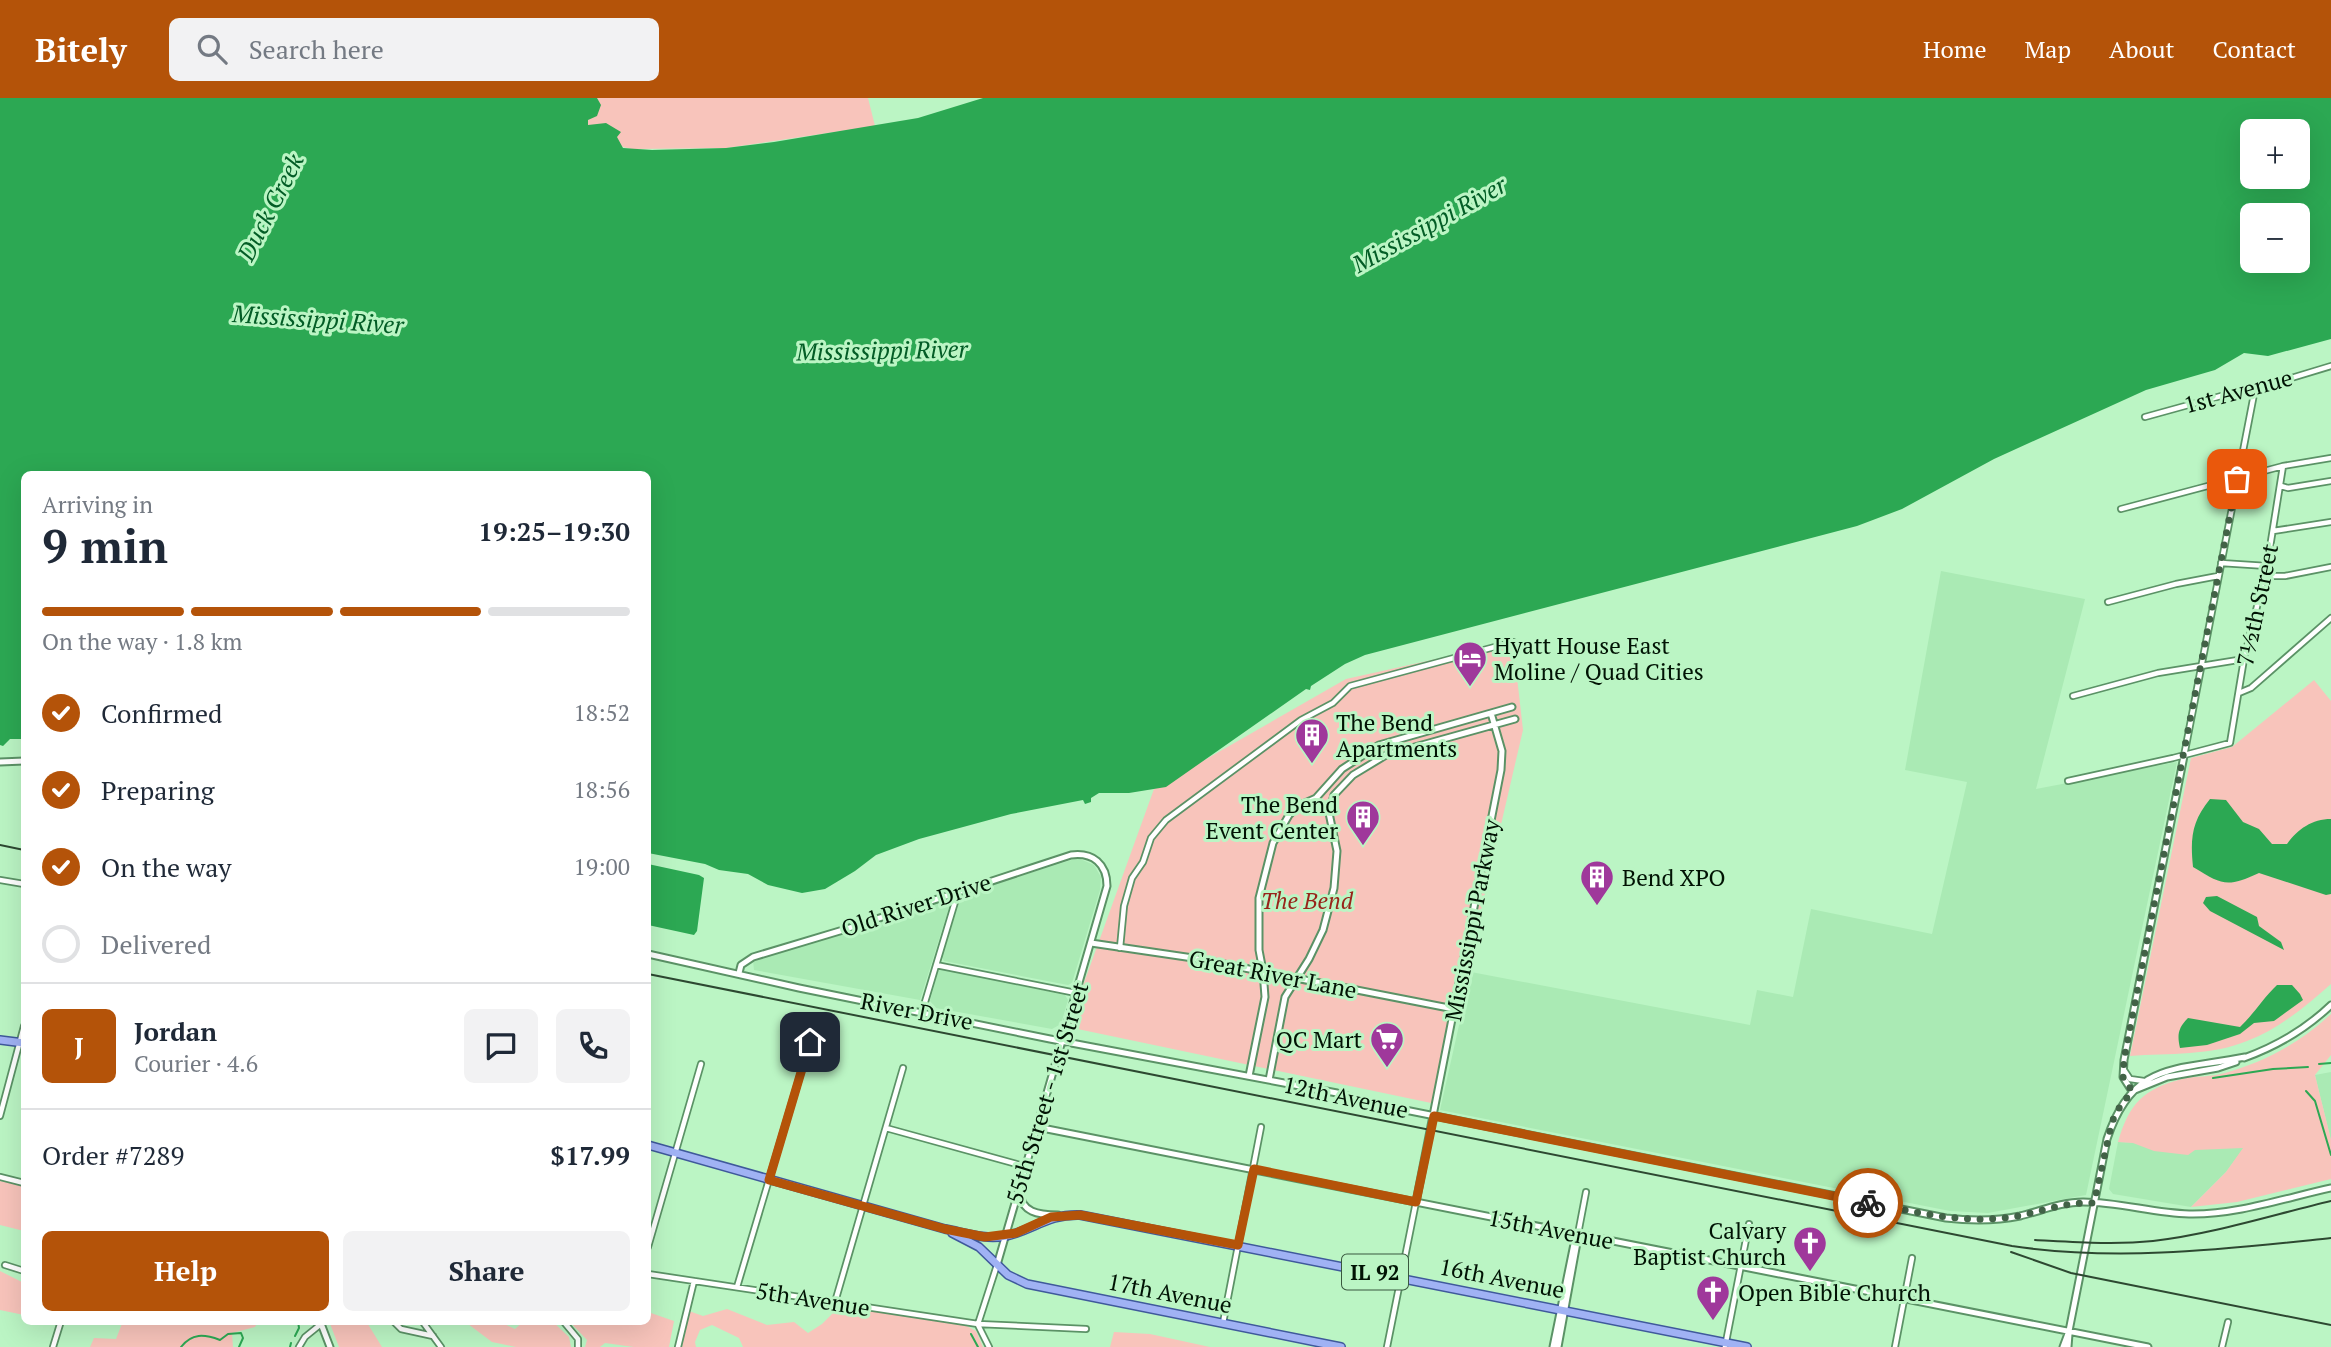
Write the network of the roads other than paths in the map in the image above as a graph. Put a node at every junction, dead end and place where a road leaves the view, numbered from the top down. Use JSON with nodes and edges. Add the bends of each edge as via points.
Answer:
{"nodes":[{"id":1,"x":2331,"y":366,"type":"edge"},
{"id":2,"x":2255,"y":389,"type":"junction"},
{"id":3,"x":2145,"y":417,"type":"dead end"},
{"id":4,"x":2331,"y":458,"type":"edge"},
{"id":5,"x":2283,"y":466,"type":"junction"},
{"id":6,"x":2237,"y":479,"type":"junction"},
{"id":7,"x":2331,"y":481,"type":"edge"},
{"id":8,"x":2281,"y":486,"type":"junction"},
{"id":9,"x":2121,"y":509,"type":"dead end"},
{"id":10,"x":2331,"y":522,"type":"edge"},
{"id":11,"x":2273,"y":531,"type":"junction"},
{"id":12,"x":2221,"y":563,"type":"junction"},
{"id":13,"x":2267,"y":566,"type":"junction"},
{"id":14,"x":2331,"y":567,"type":"edge"},
{"id":15,"x":2218,"y":576,"type":"junction"},
{"id":16,"x":2264,"y":576,"type":"junction"},
{"id":17,"x":2108,"y":601,"type":"dead end"},
{"id":18,"x":2331,"y":618,"type":"edge"},
{"id":19,"x":1513,"y":642,"type":"dead end"},
{"id":20,"x":2244,"y":659,"type":"junction"},
{"id":21,"x":2201,"y":665,"type":"junction"},
{"id":22,"x":2239,"y":693,"type":"junction"},
{"id":23,"x":2073,"y":696,"type":"dead end"},
{"id":24,"x":1512,"y":707,"type":"dead end"},
{"id":25,"x":1491,"y":713,"type":"junction"},
{"id":26,"x":1515,"y":719,"type":"dead end"},
{"id":27,"x":1494,"y":725,"type":"junction"},
{"id":28,"x":2184,"y":756,"type":"junction"},
{"id":29,"x":21,"y":761,"type":"edge"},
{"id":30,"x":0,"y":762,"type":"edge"},
{"id":31,"x":2068,"y":781,"type":"dead end"},
{"id":32,"x":1307,"y":803,"type":"junction"},
{"id":33,"x":1329,"y":812,"type":"junction"},
{"id":34,"x":1100,"y":863,"type":"joint"},
{"id":35,"x":0,"y":880,"type":"edge"},
{"id":36,"x":21,"y":884,"type":"edge"},
{"id":37,"x":958,"y":891,"type":"junction"},
{"id":38,"x":1091,"y":943,"type":"junction"},
{"id":39,"x":1121,"y":948,"type":"junction"},
{"id":40,"x":651,"y":955,"type":"edge"},
{"id":41,"x":936,"y":965,"type":"junction"},
{"id":42,"x":1264,"y":971,"type":"junction"},
{"id":43,"x":739,"y":973,"type":"junction"},
{"id":44,"x":1297,"y":978,"type":"junction"},
{"id":45,"x":1077,"y":993,"type":"junction"},
{"id":46,"x":2331,"y":1005,"type":"edge"},
{"id":47,"x":1454,"y":1009,"type":"junction"},
{"id":48,"x":922,"y":1012,"type":"junction"},
{"id":49,"x":0,"y":1040,"type":"edge"},
{"id":50,"x":1062,"y":1041,"type":"junction"},
{"id":51,"x":810,"y":1042,"type":"dead end"},
{"id":52,"x":21,"y":1043,"type":"edge"},
{"id":53,"x":21,"y":1046,"type":"edge"},
{"id":54,"x":2245,"y":1057,"type":"junction"},
{"id":55,"x":701,"y":1064,"type":"dead end"},
{"id":56,"x":903,"y":1068,"type":"dead end"},
{"id":57,"x":2123,"y":1069,"type":"junction"},
{"id":58,"x":1250,"y":1076,"type":"junction"},
{"id":59,"x":1269,"y":1080,"type":"junction"},
{"id":60,"x":2145,"y":1080,"type":"junction"},
{"id":61,"x":2132,"y":1091,"type":"junction"},
{"id":62,"x":0,"y":1116,"type":"edge"},
{"id":63,"x":1434,"y":1116,"type":"junction"},
{"id":64,"x":1037,"y":1126,"type":"junction"},
{"id":65,"x":1261,"y":1127,"type":"dead end"},
{"id":66,"x":886,"y":1128,"type":"junction"},
{"id":67,"x":651,"y":1146,"type":"edge"},
{"id":68,"x":675,"y":1153,"type":"junction"},
{"id":69,"x":1024,"y":1166,"type":"junction"},
{"id":70,"x":1254,"y":1169,"type":"junction"},
{"id":71,"x":0,"y":1177,"type":"edge"},
{"id":72,"x":769,"y":1180,"type":"junction"},
{"id":73,"x":21,"y":1182,"type":"edge"},
{"id":74,"x":1019,"y":1184,"type":"junction"},
{"id":75,"x":2331,"y":1188,"type":"edge"},
{"id":76,"x":1586,"y":1192,"type":"dead end"},
{"id":77,"x":1416,"y":1202,"type":"junction"},
{"id":78,"x":2094,"y":1203,"type":"junction"},
{"id":79,"x":862,"y":1206,"type":"junction"},
{"id":80,"x":1061,"y":1215,"type":"junction"},
{"id":81,"x":1749,"y":1224,"type":"dead end"},
{"id":82,"x":945,"y":1229,"type":"junction"},
{"id":83,"x":1578,"y":1234,"type":"junction"},
{"id":84,"x":1005,"y":1236,"type":"junction"},
{"id":85,"x":651,"y":1237,"type":"edge"},
{"id":86,"x":1238,"y":1245,"type":"junction"},
{"id":87,"x":1912,"y":1258,"type":"dead end"},
{"id":88,"x":5,"y":1265,"type":"dead end"},
{"id":89,"x":997,"y":1265,"type":"junction"},
{"id":90,"x":1741,"y":1267,"type":"junction"},
{"id":91,"x":21,"y":1270,"type":"edge"},
{"id":92,"x":651,"y":1274,"type":"edge"},
{"id":93,"x":1401,"y":1278,"type":"junction"},
{"id":94,"x":694,"y":1281,"type":"junction"},
{"id":95,"x":737,"y":1287,"type":"junction"},
{"id":96,"x":1904,"y":1299,"type":"junction"},
{"id":97,"x":835,"y":1302,"type":"junction"},
{"id":98,"x":1563,"y":1310,"type":"junction"},
{"id":99,"x":1223,"y":1322,"type":"junction"},
{"id":100,"x":2228,"y":1322,"type":"dead end"},
{"id":101,"x":978,"y":1324,"type":"junction"},
{"id":102,"x":60,"y":1325,"type":"edge"},
{"id":103,"x":319,"y":1325,"type":"edge"},
{"id":104,"x":322,"y":1325,"type":"edge"},
{"id":105,"x":397,"y":1325,"type":"edge"},
{"id":106,"x":425,"y":1325,"type":"edge"},
{"id":107,"x":567,"y":1325,"type":"edge"},
{"id":108,"x":1086,"y":1329,"type":"dead end"},
{"id":109,"x":2069,"y":1331,"type":"junction"},
{"id":110,"x":433,"y":1336,"type":"junction"},
{"id":111,"x":1726,"y":1345,"type":"edge"},
{"id":112,"x":1335,"y":1346,"type":"edge"},
{"id":113,"x":53,"y":1347,"type":"edge"},
{"id":114,"x":299,"y":1347,"type":"edge"},
{"id":115,"x":330,"y":1347,"type":"edge"},
{"id":116,"x":441,"y":1347,"type":"edge"},
{"id":117,"x":578,"y":1347,"type":"edge"},
{"id":118,"x":678,"y":1347,"type":"edge"},
{"id":119,"x":989,"y":1347,"type":"edge"},
{"id":120,"x":1387,"y":1347,"type":"edge"},
{"id":121,"x":1553,"y":1347,"type":"edge"},
{"id":122,"x":1558,"y":1347,"type":"edge"},
{"id":123,"x":1747,"y":1347,"type":"edge"},
{"id":124,"x":1895,"y":1347,"type":"edge"},
{"id":125,"x":2066,"y":1347,"type":"edge"},
{"id":126,"x":2148,"y":1347,"type":"edge"},
{"id":127,"x":2222,"y":1347,"type":"edge"}],
"edges":[{"from":1,"to":2,"type":"street","name":"1st Avenue"},
{"from":2,"to":3,"type":"street","name":"1st Avenue"},
{"from":2,"to":6,"type":"street"},
{"from":4,"to":5,"type":"street"},
{"from":5,"to":6,"type":"street"},
{"from":5,"to":8,"type":"street","name":"7½th Street"},
{"from":6,"to":9,"type":"street"},
{"from":6,"to":12,"type":"street"},
{"from":7,"to":8,"type":"street"},
{"from":8,"to":11,"type":"street","name":"7½th Street"},
{"from":10,"to":11,"type":"street"},
{"from":11,"to":13,"type":"street","name":"7½th Street"},
{"from":12,"to":13,"type":"street"},
{"from":12,"to":15,"type":"street"},
{"from":13,"to":16,"type":"street","name":"7½th Street"},
{"from":14,"to":16,"type":"street"},
{"from":15,"to":17,"type":"street"},
{"from":15,"to":21,"type":"street"},
{"from":16,"to":20,"type":"street","name":"7½th Street"},
{"from":18,"to":22,"type":"street","via":[[2251,688]]},
{"from":19,"to":39,"type":"street","via":[[1356,683],[1166,820],[1151,838],[1132,878],[1124,906]]},
{"from":20,"to":21,"type":"street"},
{"from":20,"to":22,"type":"street","name":"7½th Street"},
{"from":21,"to":23,"type":"street"},
{"from":21,"to":28,"type":"street"},
{"from":22,"to":28,"type":"street","name":"7½th Street","via":[[2230,743]]},
{"from":24,"to":25,"type":"street"},
{"from":25,"to":27,"type":"street","name":"Mississippi Parkway"},
{"from":25,"to":32,"type":"street","via":[[1378,745],[1342,769]]},
{"from":26,"to":27,"type":"street"},
{"from":27,"to":33,"type":"street","via":[[1377,759],[1342,785]]},
{"from":27,"to":47,"type":"street","name":"Mississippi Parkway","via":[[1502,770]]},
{"from":28,"to":31,"type":"street"},
{"from":28,"to":57,"type":"street"},
{"from":29,"to":30,"type":"street"},
{"from":32,"to":33,"type":"street"},
{"from":32,"to":42,"type":"street","via":[[1289,815],[1265,869],[1258,925]]},
{"from":33,"to":44,"type":"street","via":[[1337,850],[1334,888],[1323,930]]},
{"from":34,"to":37,"type":"street","name":"Old River Drive","via":[[1088,855],[1071,855]]},
{"from":34,"to":38,"type":"street","name":"55th Street - 1st Street","via":[[1107,886]]},
{"from":35,"to":36,"type":"street"},
{"from":37,"to":41,"type":"street"},
{"from":37,"to":43,"type":"street","name":"Old River Drive","via":[[752,957]]},
{"from":38,"to":39,"type":"street","name":"Great River Lane"},
{"from":38,"to":45,"type":"street","name":"55th Street - 1st Street"},
{"from":39,"to":42,"type":"street","name":"Great River Lane"},
{"from":40,"to":43,"type":"street","name":"River Drive"},
{"from":41,"to":45,"type":"street"},
{"from":41,"to":48,"type":"street"},
{"from":42,"to":44,"type":"street","name":"Great River Lane"},
{"from":42,"to":58,"type":"street","via":[[1265,997]]},
{"from":43,"to":48,"type":"street","name":"River Drive"},
{"from":44,"to":47,"type":"street","name":"Great River Lane"},
{"from":44,"to":59,"type":"street","via":[[1285,998]]},
{"from":45,"to":50,"type":"street","name":"55th Street - 1st Street"},
{"from":46,"to":54,"type":"street","via":[[2281,1042]]},
{"from":47,"to":63,"type":"street","name":"Mississippi Parkway"},
{"from":48,"to":50,"type":"street","name":"River Drive"},
{"from":49,"to":52,"type":"main road"},
{"from":50,"to":58,"type":"street","name":"12th Avenue"},
{"from":50,"to":64,"type":"street","name":"55th Street - 1st Street"},
{"from":51,"to":72,"type":"street"},
{"from":53,"to":62,"type":"street"},
{"from":54,"to":60,"type":"street","via":[[2177,1067]]},
{"from":54,"to":61,"type":"street"},
{"from":55,"to":68,"type":"street"},
{"from":56,"to":66,"type":"street"},
{"from":57,"to":60,"type":"street","via":[[2130,1079]]},
{"from":57,"to":61,"type":"street"},
{"from":58,"to":59,"type":"street","name":"12th Avenue"},
{"from":59,"to":63,"type":"street","name":"12th Avenue"},
{"from":60,"to":61,"type":"street"},
{"from":61,"to":78,"type":"street","via":[[2112,1122]]},
{"from":63,"to":77,"type":"street","name":"Mississippi Parkway"},
{"from":63,"to":78,"type":"street","name":"12th Avenue","via":[[1946,1218],[1998,1219],[2060,1205]]},
{"from":64,"to":69,"type":"street","name":"55th Street - 1st Street"},
{"from":64,"to":70,"type":"street","name":"15th Avenue"},
{"from":65,"to":70,"type":"street"},
{"from":66,"to":69,"type":"street"},
{"from":66,"to":79,"type":"street"},
{"from":67,"to":68,"type":"main road","number":"IL 92"},
{"from":68,"to":72,"type":"main road","number":"IL 92"},
{"from":68,"to":85,"type":"street"},
{"from":69,"to":74,"type":"street","name":"55th Street - 1st Street"},
{"from":70,"to":77,"type":"street","name":"15th Avenue"},
{"from":70,"to":86,"type":"street"},
{"from":71,"to":73,"type":"street"},
{"from":72,"to":79,"type":"main road","number":"IL 92"},
{"from":72,"to":95,"type":"street"},
{"from":74,"to":80,"type":"street","via":[[1026,1209]]},
{"from":74,"to":84,"type":"street","name":"55th Street - 1st Street"},
{"from":75,"to":78,"type":"street","name":"12th Avenue","via":[[2203,1214]]},
{"from":76,"to":83,"type":"street"},
{"from":77,"to":83,"type":"street","name":"15th Avenue"},
{"from":77,"to":93,"type":"street"},
{"from":78,"to":109,"type":"street"},
{"from":79,"to":82,"type":"main road","number":"IL 92"},
{"from":79,"to":97,"type":"street"},
{"from":80,"to":84,"type":"main road","name":"16th Avenue","number":"IL 92"},
{"from":80,"to":86,"type":"main road","name":"16th Avenue","number":"IL 92","via":[[1100,1218]]},
{"from":81,"to":90,"type":"street"},
{"from":82,"to":84,"type":"main road","number":"IL 92"},
{"from":82,"to":89,"type":"main road","number":"IL 92","via":[[974,1244]]},
{"from":83,"to":90,"type":"street","name":"15th Avenue"},
{"from":83,"to":98,"type":"street"},
{"from":84,"to":89,"type":"street","name":"55th Street - 1st Street"},
{"from":86,"to":93,"type":"main road","name":"16th Avenue","number":"IL 92"},
{"from":86,"to":99,"type":"street"},
{"from":87,"to":96,"type":"street"},
{"from":88,"to":91,"type":"street"},
{"from":89,"to":99,"type":"main road","name":"17th Avenue","number":"IL 92","via":[[1027,1284]]},
{"from":89,"to":101,"type":"street","name":"55th Street - 1st Street"},
{"from":90,"to":96,"type":"street","name":"15th Avenue"},
{"from":90,"to":111,"type":"street"},
{"from":92,"to":94,"type":"street","name":"5th Avenue"},
{"from":93,"to":98,"type":"main road","name":"16th Avenue","number":"IL 92"},
{"from":93,"to":120,"type":"street"},
{"from":94,"to":95,"type":"street","name":"5th Avenue"},
{"from":94,"to":118,"type":"street"},
{"from":95,"to":97,"type":"street","name":"5th Avenue"},
{"from":96,"to":109,"type":"street","name":"15th Avenue"},
{"from":96,"to":124,"type":"street"},
{"from":97,"to":101,"type":"street","name":"5th Avenue"},
{"from":98,"to":111,"type":"main road","name":"16th Avenue","number":"IL 92"},
{"from":98,"to":121,"type":"street"},
{"from":98,"to":122,"type":"street"},
{"from":99,"to":112,"type":"main road","name":"17th Avenue","number":"IL 92"},
{"from":100,"to":127,"type":"street"},
{"from":101,"to":108,"type":"street","name":"5th Avenue"},
{"from":101,"to":119,"type":"street"},
{"from":102,"to":113,"type":"street"},
{"from":103,"to":114,"type":"street"},
{"from":104,"to":115,"type":"street"},
{"from":105,"to":110,"type":"street"},
{"from":106,"to":110,"type":"street"},
{"from":107,"to":117,"type":"street","via":[[578,1339]]},
{"from":109,"to":125,"type":"street"},
{"from":109,"to":126,"type":"street","name":"15th Avenue"},
{"from":110,"to":116,"type":"street"},
{"from":111,"to":123,"type":"main road","name":"16th Avenue","number":"IL 92"}]}
